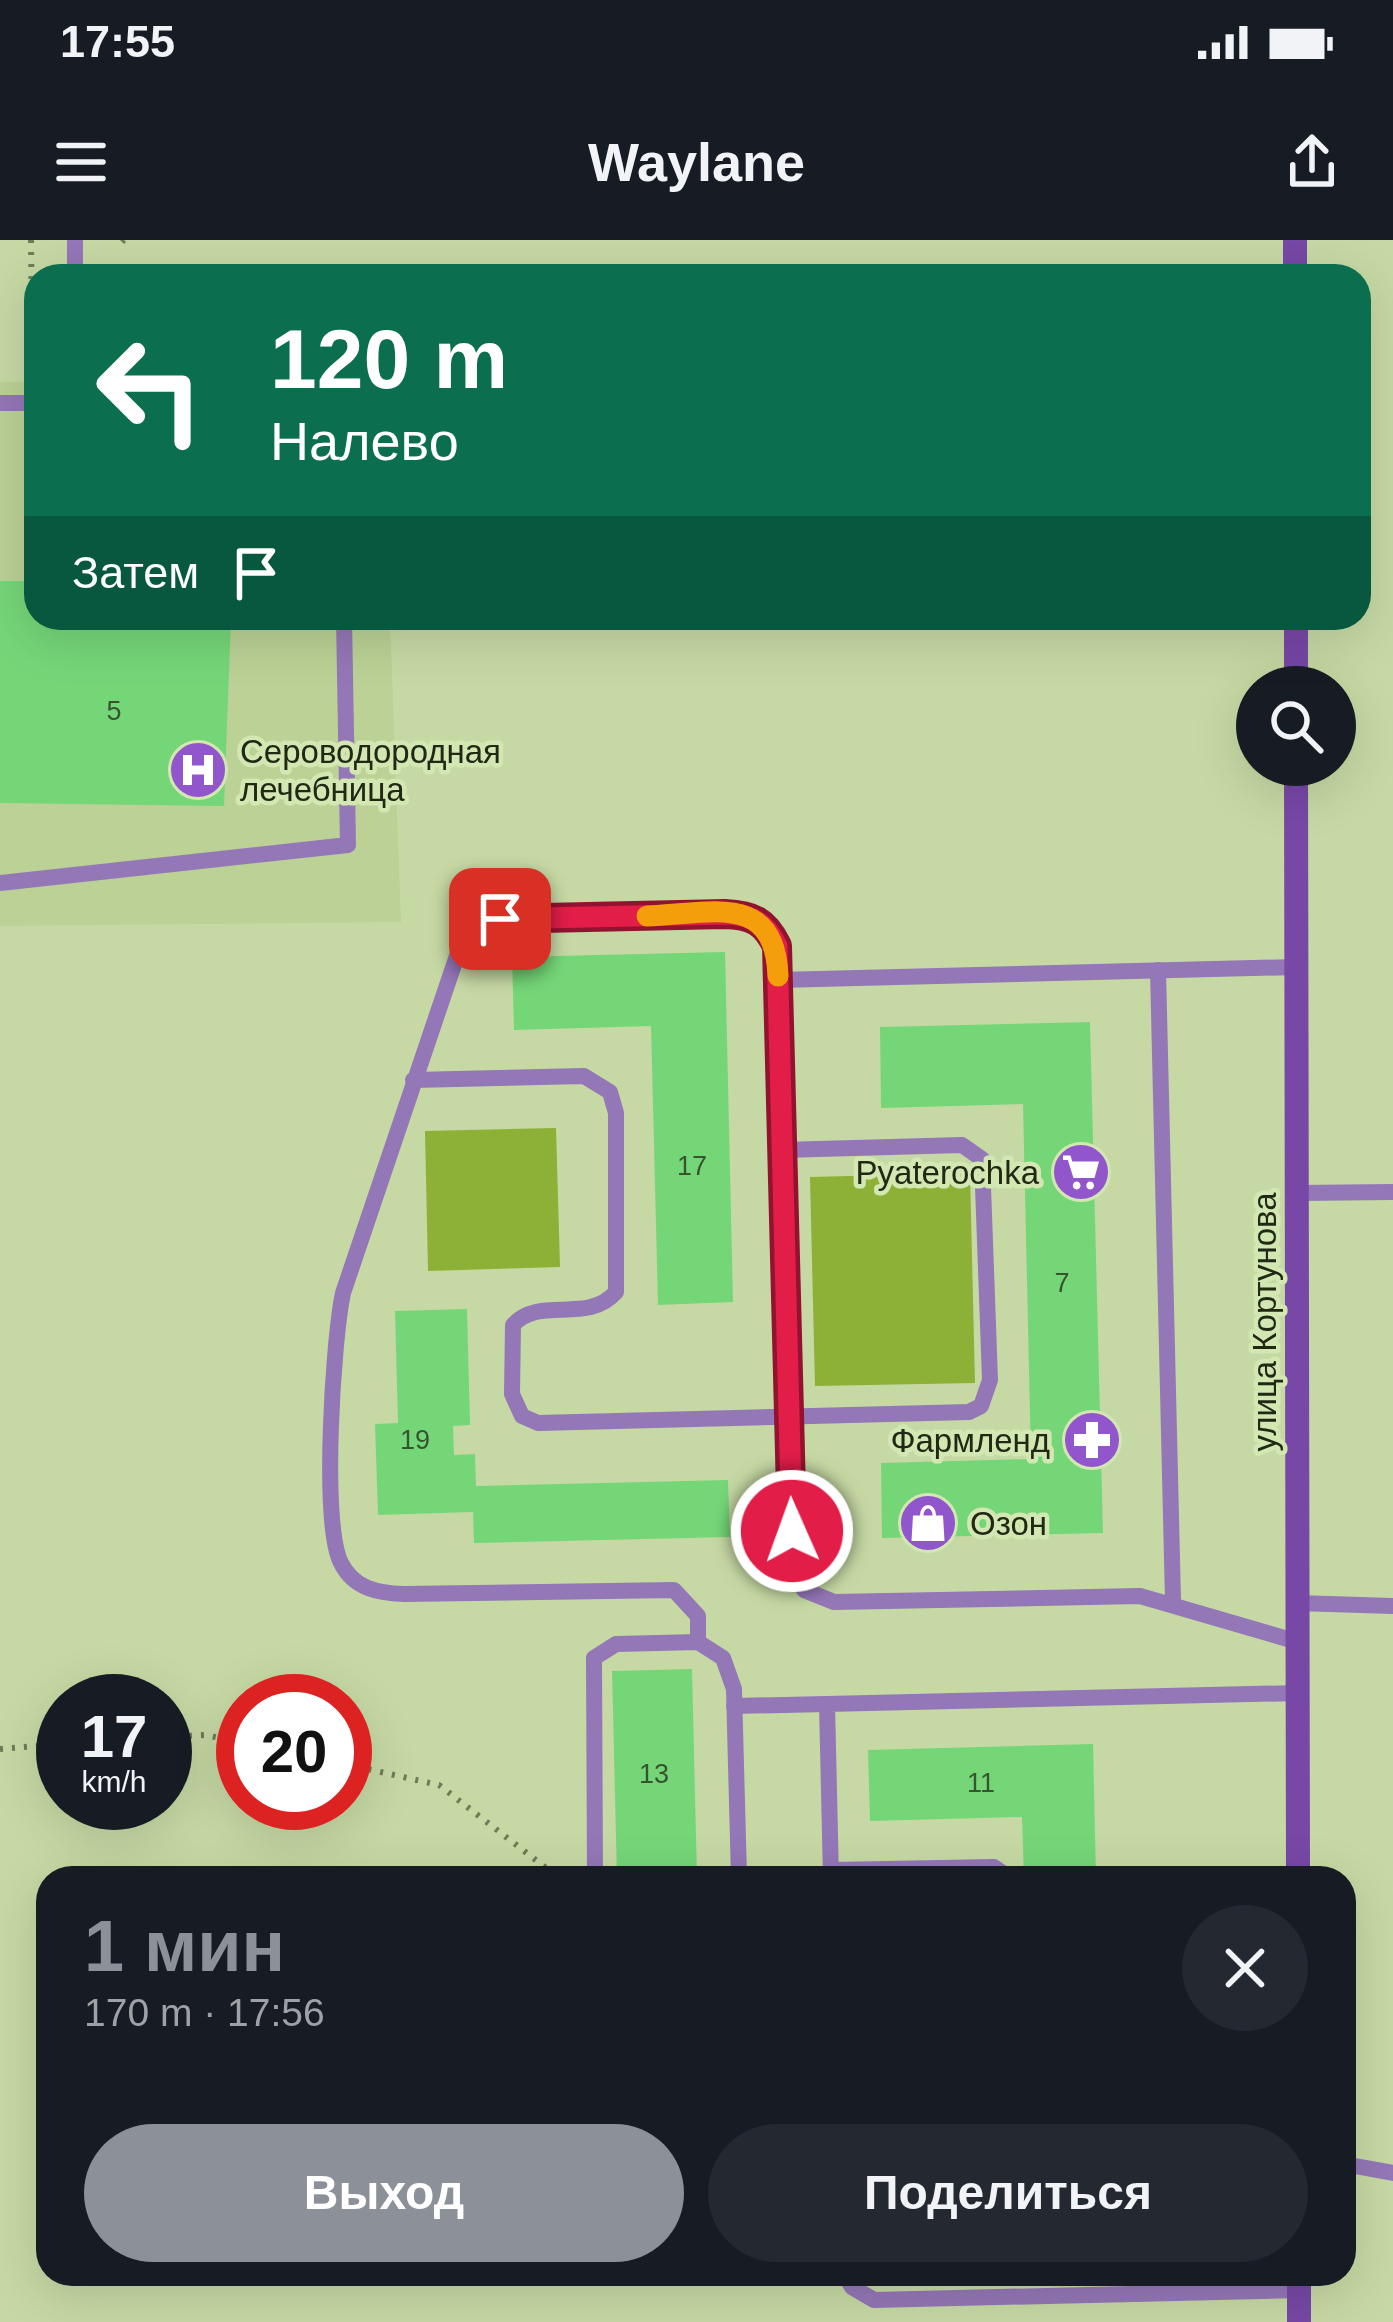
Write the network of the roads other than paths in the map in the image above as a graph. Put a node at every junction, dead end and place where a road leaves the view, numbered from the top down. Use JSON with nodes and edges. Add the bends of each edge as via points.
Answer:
{"nodes":[{"id":1,"x":344,"y":630,"type":"edge"},
{"id":2,"x":1296,"y":630,"type":"edge"},
{"id":3,"x":1296,"y":666,"type":"edge"},
{"id":4,"x":1296,"y":786,"type":"edge"},
{"id":5,"x":0,"y":883,"type":"edge"},
{"id":6,"x":1297,"y":967,"type":"junction"},
{"id":7,"x":1158,"y":970,"type":"junction"},
{"id":8,"x":778,"y":980,"type":"junction"},
{"id":9,"x":413,"y":1080,"type":"junction"},
{"id":10,"x":782,"y":1150,"type":"junction"},
{"id":11,"x":1393,"y":1192,"type":"edge"},
{"id":12,"x":1297,"y":1193,"type":"junction"},
{"id":13,"x":789,"y":1416,"type":"junction"},
{"id":14,"x":1173,"y":1601,"type":"junction"},
{"id":15,"x":1298,"y":1604,"type":"junction"},
{"id":16,"x":1393,"y":1606,"type":"edge"},
{"id":17,"x":698,"y":1642,"type":"junction"},
{"id":18,"x":1298,"y":1642,"type":"junction"},
{"id":19,"x":1298,"y":1693,"type":"junction"},
{"id":20,"x":827,"y":1704,"type":"junction"},
{"id":21,"x":734,"y":1706,"type":"junction"},
{"id":22,"x":595,"y":1866,"type":"edge"},
{"id":23,"x":739,"y":1866,"type":"edge"},
{"id":24,"x":831,"y":1866,"type":"edge"},
{"id":25,"x":1298,"y":1866,"type":"edge"},
{"id":26,"x":1356,"y":2166,"type":"edge"},
{"id":27,"x":1393,"y":2174,"type":"edge"},
{"id":28,"x":850,"y":2286,"type":"edge"},
{"id":29,"x":1205,"y":2286,"type":"edge"},
{"id":30,"x":1299,"y":2286,"type":"edge"},
{"id":31,"x":1299,"y":2322,"type":"edge"}],
"edges":[{"from":1,"to":5,"type":"lane","via":[[348,845]]},
{"from":2,"to":3,"type":"main road"},
{"from":4,"to":6,"type":"main road","name":"улица Кортунова"},
{"from":6,"to":7,"type":"lane"},
{"from":6,"to":12,"type":"main road","name":"улица Кортунова"},
{"from":7,"to":8,"type":"lane"},
{"from":7,"to":14,"type":"lane"},
{"from":8,"to":9,"type":"lane","via":[[770,930],[748,915],[478,922],[457,947]]},
{"from":8,"to":10,"type":"lane"},
{"from":9,"to":13,"type":"lane","via":[[584,1076],[610,1091],[616,1292],[590,1311],[536,1312],[513,1325],[512,1394],[522,1417],[538,1423]]},
{"from":9,"to":17,"type":"lane","via":[[337,1321],[331,1376],[341,1564],[374,1592],[674,1590],[698,1616]]},
{"from":10,"to":13,"type":"lane"},
{"from":10,"to":13,"type":"lane","via":[[962,1145],[975,1150],[985,1173],[989,1394],[969,1412]]},
{"from":11,"to":12,"type":"lane"},
{"from":12,"to":15,"type":"main road","name":"улица Кортунова"},
{"from":13,"to":14,"type":"lane","via":[[793,1570],[815,1598]]},
{"from":14,"to":18,"type":"lane"},
{"from":15,"to":16,"type":"lane"},
{"from":15,"to":18,"type":"main road","name":"улица Кортунова"},
{"from":17,"to":21,"type":"lane","via":[[730,1670]]},
{"from":17,"to":22,"type":"lane","via":[[616,1644],[594,1658]]},
{"from":18,"to":19,"type":"main road","name":"улица Кортунова"},
{"from":19,"to":20,"type":"lane"},
{"from":19,"to":25,"type":"main road","name":"улица Кортунова"},
{"from":20,"to":21,"type":"lane"},
{"from":20,"to":24,"type":"lane"},
{"from":21,"to":23,"type":"lane"},
{"from":26,"to":27,"type":"lane"},
{"from":28,"to":29,"type":"lane","via":[[874,2300]]},
{"from":30,"to":31,"type":"main road"}]}
